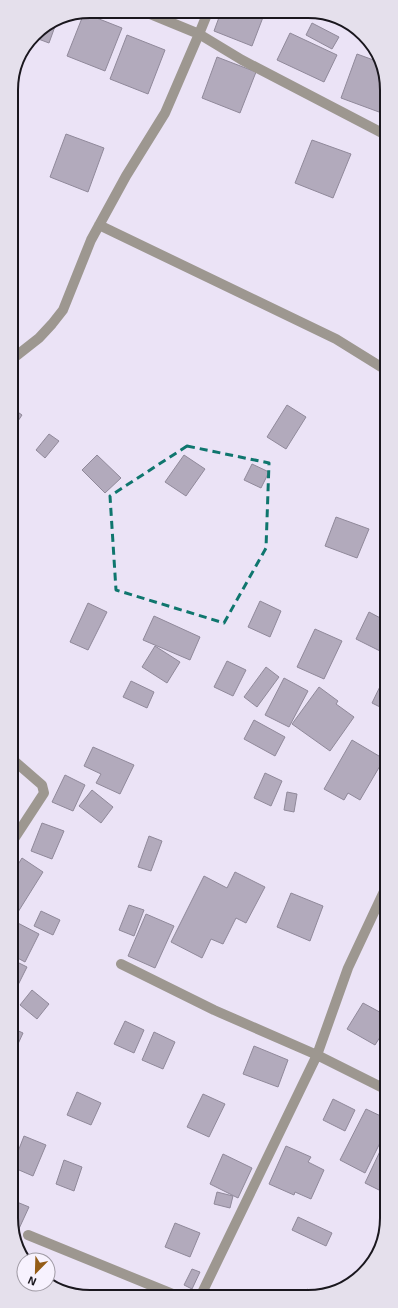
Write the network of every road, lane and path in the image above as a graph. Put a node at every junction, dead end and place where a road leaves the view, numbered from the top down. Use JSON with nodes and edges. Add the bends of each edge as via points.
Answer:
{"nodes":[{"id":1,"x":160,"y":18,"type":"edge"},
{"id":2,"x":206,"y":18,"type":"edge"},
{"id":3,"x":199,"y":34,"type":"junction"},
{"id":4,"x":380,"y":132,"type":"edge"},
{"id":5,"x":99,"y":225,"type":"junction"},
{"id":6,"x":18,"y":355,"type":"edge"},
{"id":7,"x":380,"y":366,"type":"edge"},
{"id":8,"x":18,"y":764,"type":"edge"},
{"id":9,"x":18,"y":833,"type":"edge"},
{"id":10,"x":380,"y":900,"type":"edge"},
{"id":11,"x":121,"y":964,"type":"dead end"},
{"id":12,"x":317,"y":1055,"type":"junction"},
{"id":13,"x":380,"y":1086,"type":"edge"},
{"id":14,"x":28,"y":1235,"type":"dead end"},
{"id":15,"x":161,"y":1290,"type":"edge"},
{"id":16,"x":204,"y":1290,"type":"edge"}],
"edges":[{"from":1,"to":3,"type":"street"},
{"from":2,"to":3,"type":"street"},
{"from":3,"to":4,"type":"street","via":[[242,60]]},
{"from":3,"to":5,"type":"street","via":[[165,113]]},
{"from":5,"to":6,"type":"street","via":[[63,310],[39,338]]},
{"from":5,"to":7,"type":"street","via":[[336,339]]},
{"from":8,"to":9,"type":"street","via":[[42,786],[44,793]]},
{"from":10,"to":12,"type":"street","via":[[348,968]]},
{"from":11,"to":12,"type":"street","via":[[214,1010]]},
{"from":12,"to":13,"type":"street"},
{"from":12,"to":16,"type":"street"},
{"from":14,"to":15,"type":"street"}]}
